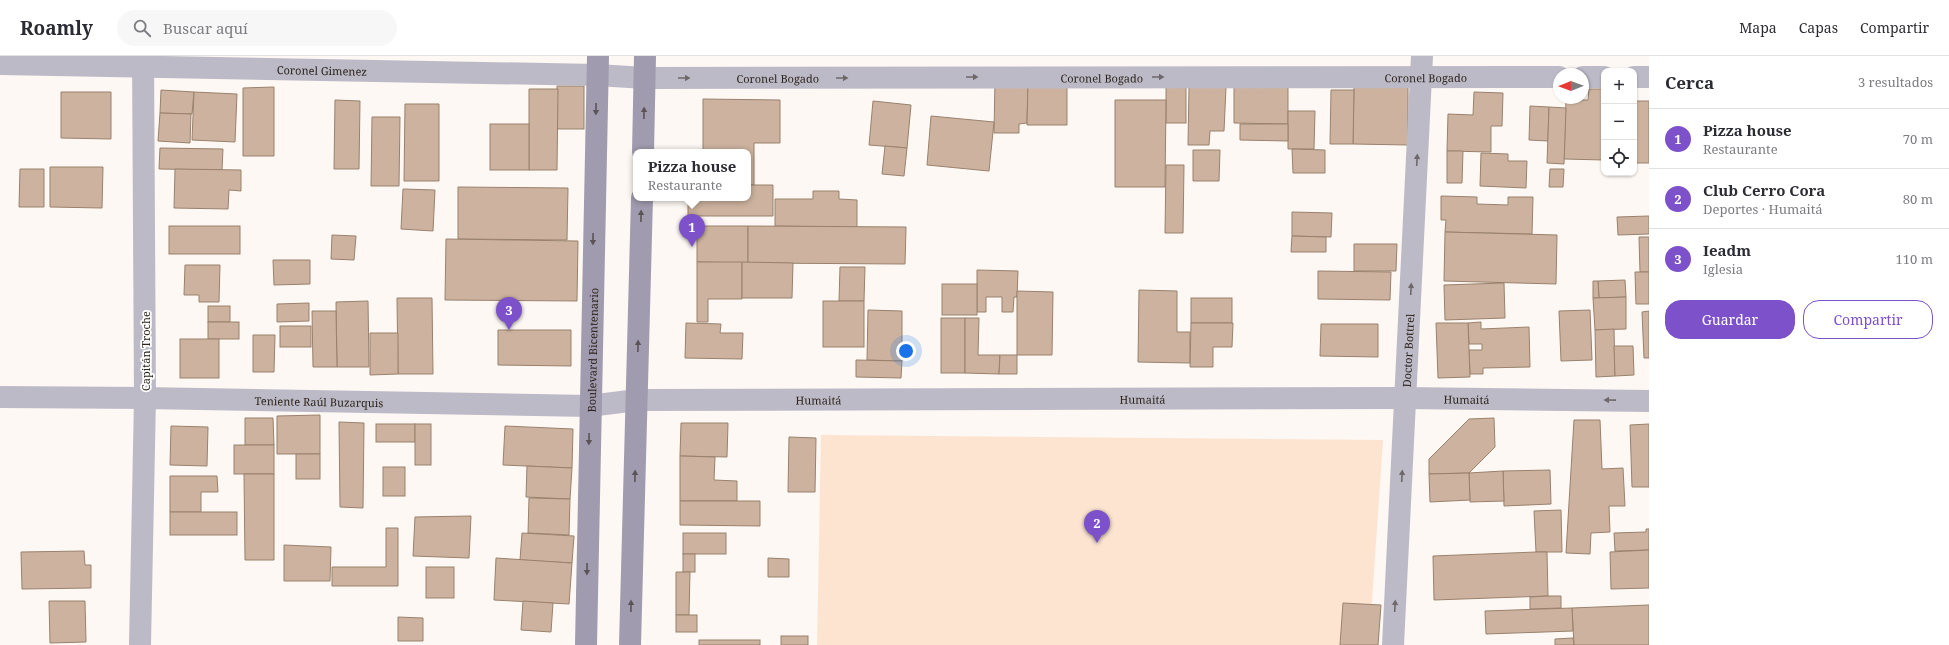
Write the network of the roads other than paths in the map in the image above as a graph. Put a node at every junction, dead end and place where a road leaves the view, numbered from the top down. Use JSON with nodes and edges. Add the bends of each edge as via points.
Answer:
{"nodes":[{"id":1,"x":645,"y":56,"type":"edge"},
{"id":2,"x":143,"y":61,"type":"edge"},
{"id":3,"x":0,"y":64,"type":"edge"},
{"id":4,"x":597,"y":66,"type":"edge"},
{"id":5,"x":1421,"y":66,"type":"edge"},
{"id":6,"x":1553,"y":77,"type":"edge"},
{"id":7,"x":1589,"y":77,"type":"edge"},
{"id":8,"x":1601,"y":77,"type":"edge"},
{"id":9,"x":1637,"y":77,"type":"edge"},
{"id":10,"x":1649,"y":77,"type":"edge"},
{"id":11,"x":645,"y":78,"type":"junction"},
{"id":12,"x":643,"y":149,"type":"edge"},
{"id":13,"x":642,"y":201,"type":"edge"},
{"id":14,"x":0,"y":397,"type":"edge"},
{"id":15,"x":145,"y":398,"type":"junction"},
{"id":16,"x":1405,"y":398,"type":"junction"},
{"id":17,"x":637,"y":400,"type":"junction"},
{"id":18,"x":1649,"y":401,"type":"edge"},
{"id":19,"x":589,"y":406,"type":"junction"},
{"id":20,"x":140,"y":645,"type":"edge"},
{"id":21,"x":586,"y":645,"type":"edge"},
{"id":22,"x":630,"y":645,"type":"edge"},
{"id":23,"x":1394,"y":645,"type":"edge"}],
"edges":[{"from":1,"to":11,"type":"main road"},
{"from":2,"to":3,"type":"street","name":"Coronel Gimenez"},
{"from":2,"to":4,"type":"street","name":"Coronel Gimenez"},
{"from":2,"to":15,"type":"street","name":"Capitán Troche"},
{"from":4,"to":11,"type":"street","name":"Coronel Gimenez"},
{"from":4,"to":19,"type":"main road","name":"Boulevard Bicentenario","one_way":true},
{"from":5,"to":6,"type":"street","name":"Coronel Bogado"},
{"from":11,"to":5,"type":"street","name":"Coronel Bogado","one_way":true},
{"from":16,"to":5,"type":"street","name":"Doctor Bottrel","one_way":true},
{"from":7,"to":8,"type":"street"},
{"from":9,"to":10,"type":"street"},
{"from":12,"to":11,"type":"main road","one_way":true},
{"from":17,"to":13,"type":"main road","one_way":true},
{"from":14,"to":15,"type":"street","name":"Teniente Raúl Buzarquis"},
{"from":15,"to":19,"type":"street","name":"Teniente Raúl Buzarquis"},
{"from":15,"to":20,"type":"street","name":"Capitán Troche"},
{"from":16,"to":17,"type":"street","name":"Humaitá"},
{"from":18,"to":16,"type":"street","name":"Humaitá","one_way":true},
{"from":23,"to":16,"type":"street","name":"Doctor Bottrel","one_way":true},
{"from":17,"to":19,"type":"street","name":"Teniente Raúl Buzarquis"},
{"from":22,"to":17,"type":"main road","one_way":true},
{"from":19,"to":21,"type":"main road","name":"Boulevard Bicentenario","one_way":true}]}
